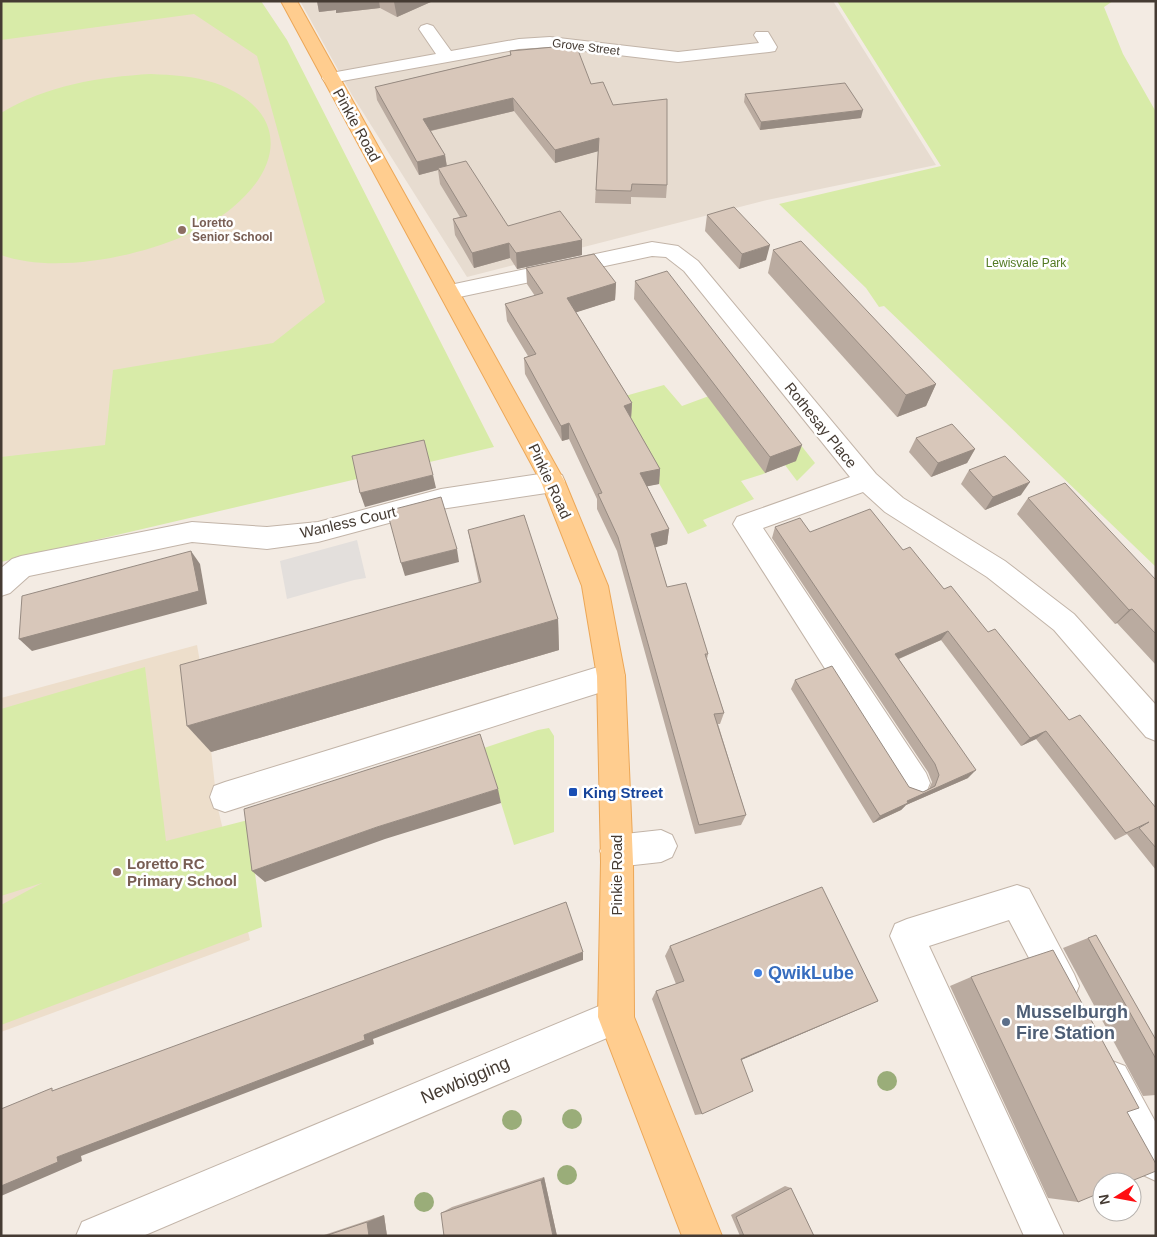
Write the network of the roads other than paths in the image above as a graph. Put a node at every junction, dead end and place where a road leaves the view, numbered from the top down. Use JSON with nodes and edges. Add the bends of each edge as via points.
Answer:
{"nodes":[{"id":1,"x":289,"y":1,"type":"edge"},
{"id":2,"x":426,"y":29,"type":"dead end"},
{"id":3,"x":762,"y":35,"type":"dead end"},
{"id":4,"x":446,"y":57,"type":"junction"},
{"id":5,"x":331,"y":78,"type":"junction"},
{"id":6,"x":450,"y":292,"type":"junction"},
{"id":7,"x":867,"y":481,"type":"junction"},
{"id":8,"x":553,"y":482,"type":"junction"},
{"id":9,"x":1,"y":585,"type":"edge"},
{"id":10,"x":611,"y":676,"type":"junction"},
{"id":11,"x":1156,"y":727,"type":"edge"},
{"id":12,"x":914,"y":783,"type":"dead end"},
{"id":13,"x":225,"y":797,"type":"dead end"},
{"id":14,"x":661,"y":846,"type":"dead end"},
{"id":15,"x":616,"y":851,"type":"junction"},
{"id":16,"x":1077,"y":1014,"type":"edge"},
{"id":17,"x":616,"y":1016,"type":"junction"},
{"id":18,"x":1096,"y":1049,"type":"edge"},
{"id":19,"x":1156,"y":1162,"type":"edge"},
{"id":20,"x":96,"y":1236,"type":"edge"},
{"id":21,"x":702,"y":1236,"type":"edge"},
{"id":22,"x":1044,"y":1236,"type":"edge"}],
"edges":[{"from":1,"to":5,"type":"main road","name":"Pinkie Road"},
{"from":2,"to":4,"type":"street"},
{"from":3,"to":4,"type":"street","name":"Grove Street","via":[[769,47],[678,57],[550,42]]},
{"from":4,"to":5,"type":"street","name":"Grove Street"},
{"from":5,"to":6,"type":"main road","name":"Pinkie Road"},
{"from":6,"to":7,"type":"street","name":"Rothesay Place","via":[[652,249],[671,251],[691,266]]},
{"from":6,"to":8,"type":"main road","name":"Pinkie Road"},
{"from":7,"to":11,"type":"street","name":"Rothesay Place","via":[[894,505],[996,569],[1064,622]]},
{"from":7,"to":12,"type":"street","via":[[746,524]]},
{"from":8,"to":9,"type":"street","name":"Wanless Court","via":[[441,499],[318,532],[267,538],[192,532],[21,566]]},
{"from":8,"to":10,"type":"main road","name":"Pinkie Road","via":[[595,586]]},
{"from":10,"to":13,"type":"street"},
{"from":10,"to":15,"type":"main road","name":"Pinkie Road"},
{"from":14,"to":15,"type":"street"},
{"from":15,"to":17,"type":"main road","name":"Pinkie Road"},
{"from":16,"to":22,"type":"street","via":[[1017,902],[907,936]]},
{"from":17,"to":20,"type":"street","name":"Newbigging"},
{"from":17,"to":21,"type":"main road"},
{"from":18,"to":19,"type":"street"}]}
